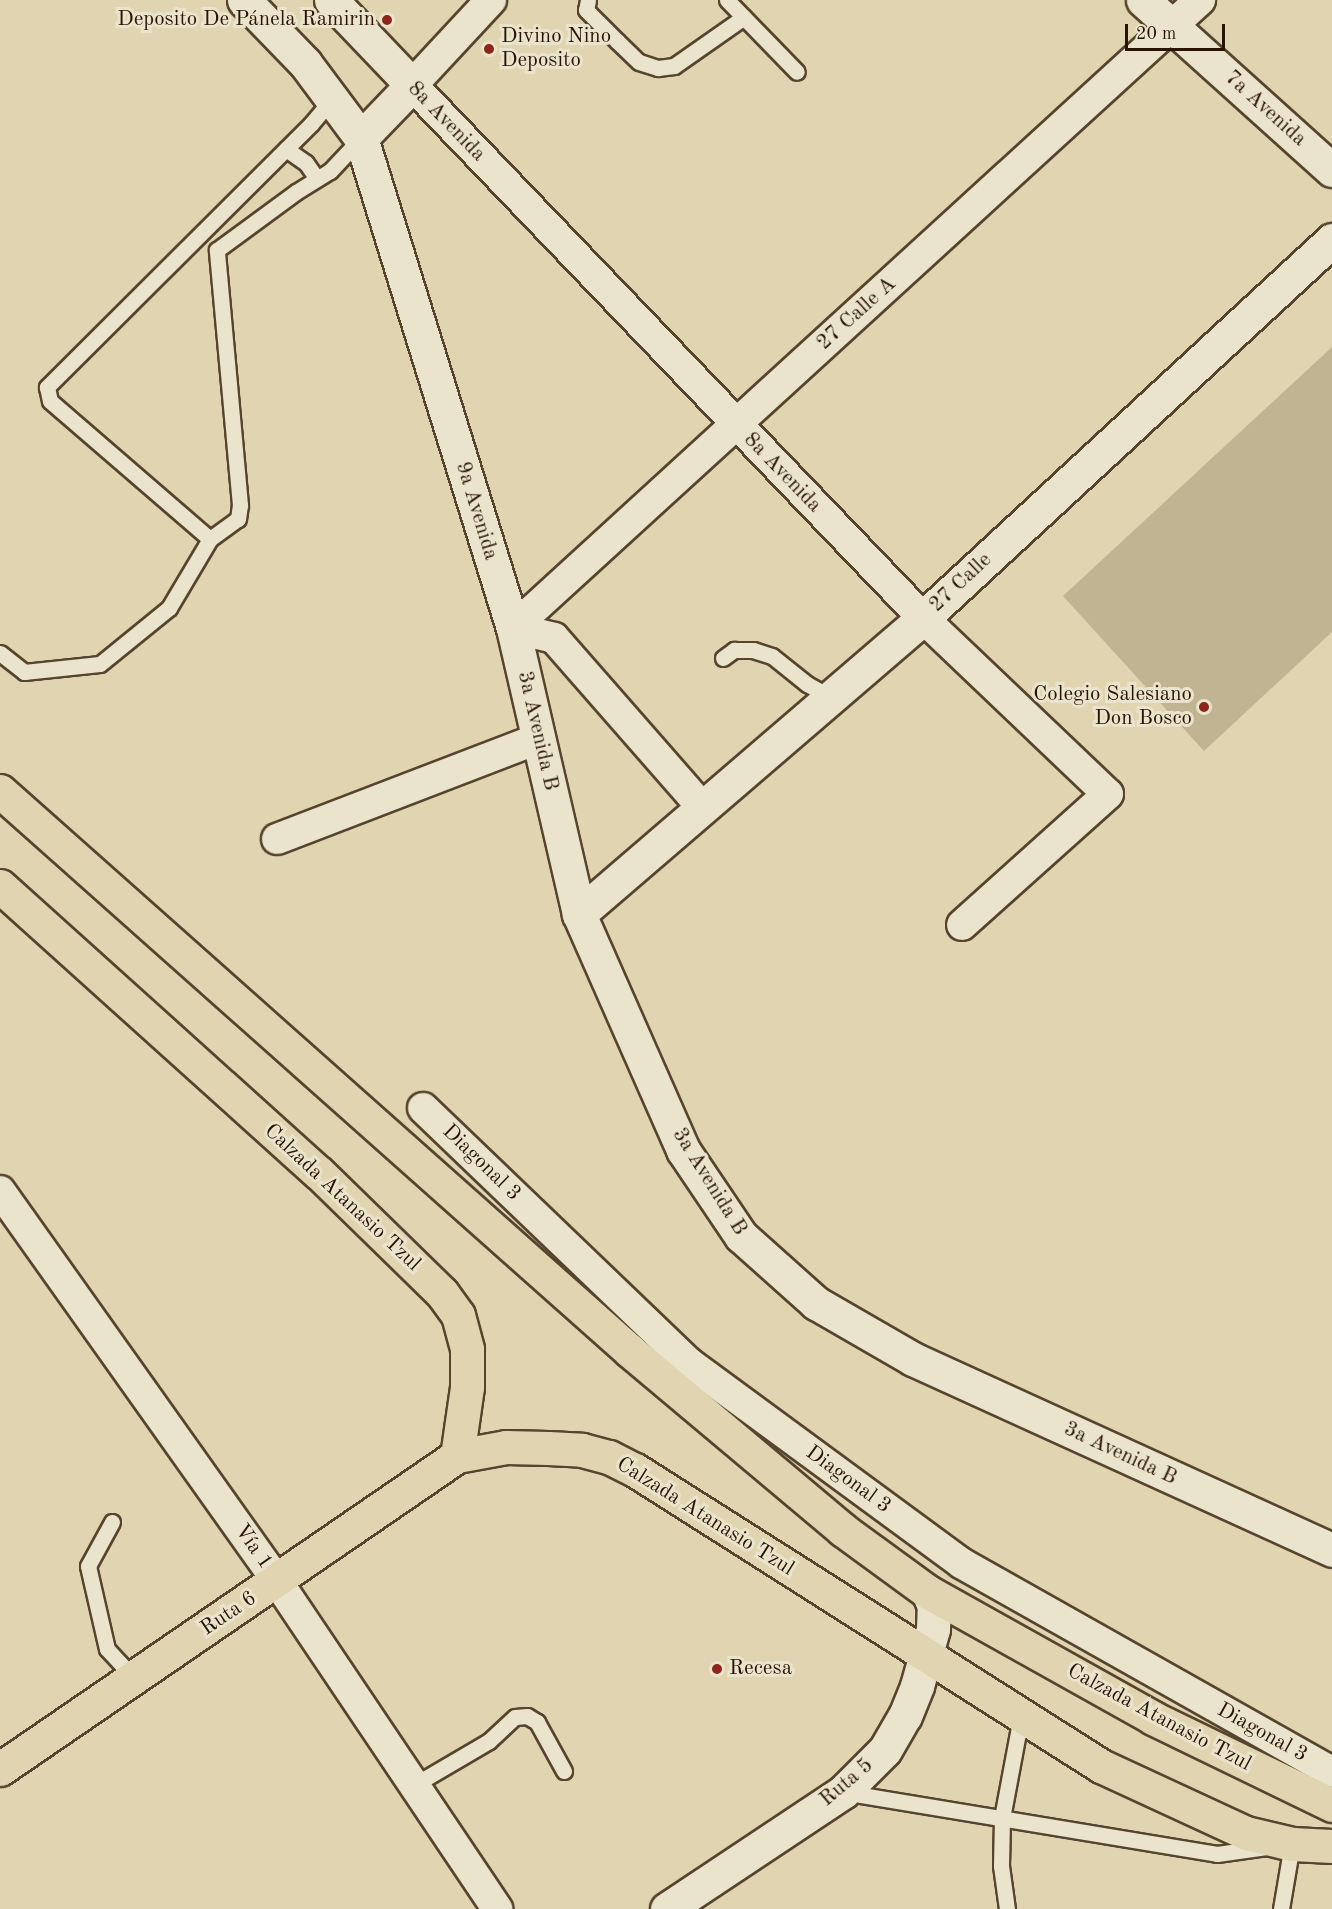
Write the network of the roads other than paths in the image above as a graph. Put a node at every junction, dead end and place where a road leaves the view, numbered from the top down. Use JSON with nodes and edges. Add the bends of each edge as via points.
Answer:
{"nodes":[{"id":1,"x":244,"y":0,"type":"edge"},
{"id":2,"x":331,"y":0,"type":"edge"},
{"id":3,"x":491,"y":0,"type":"edge"},
{"id":4,"x":588,"y":0,"type":"edge"},
{"id":5,"x":727,"y":0,"type":"edge"},
{"id":6,"x":1143,"y":0,"type":"edge"},
{"id":7,"x":1200,"y":0,"type":"edge"},
{"id":8,"x":744,"y":17,"type":"junction"},
{"id":9,"x":1173,"y":25,"type":"junction"},
{"id":10,"x":797,"y":72,"type":"dead end"},
{"id":11,"x":412,"y":85,"type":"junction"},
{"id":12,"x":332,"y":99,"type":"junction"},
{"id":13,"x":361,"y":138,"type":"junction"},
{"id":14,"x":286,"y":149,"type":"junction"},
{"id":15,"x":1332,"y":170,"type":"edge"},
{"id":16,"x":317,"y":179,"type":"junction"},
{"id":17,"x":1332,"y":240,"type":"edge"},
{"id":18,"x":735,"y":425,"type":"junction"},
{"id":19,"x":210,"y":539,"type":"junction"},
{"id":20,"x":922,"y":618,"type":"junction"},
{"id":21,"x":513,"y":628,"type":"junction"},
{"id":22,"x":0,"y":653,"type":"edge"},
{"id":23,"x":723,"y":658,"type":"dead end"},
{"id":24,"x":830,"y":697,"type":"junction"},
{"id":25,"x":538,"y":739,"type":"junction"},
{"id":26,"x":0,"y":791,"type":"edge"},
{"id":27,"x":703,"y":808,"type":"junction"},
{"id":28,"x":277,"y":839,"type":"dead end"},
{"id":29,"x":0,"y":886,"type":"edge"},
{"id":30,"x":579,"y":914,"type":"junction"},
{"id":31,"x":962,"y":925,"type":"dead end"},
{"id":32,"x":423,"y":1108,"type":"dead end"},
{"id":33,"x":0,"y":1191,"type":"edge"},
{"id":34,"x":457,"y":1456,"type":"junction"},
{"id":35,"x":112,"y":1522,"type":"dead end"},
{"id":36,"x":1332,"y":1550,"type":"edge"},
{"id":37,"x":277,"y":1581,"type":"junction"},
{"id":38,"x":928,"y":1592,"type":"junction"},
{"id":39,"x":926,"y":1656,"type":"junction"},
{"id":40,"x":134,"y":1678,"type":"junction"},
{"id":41,"x":1021,"y":1716,"type":"junction"},
{"id":42,"x":0,"y":1769,"type":"edge"},
{"id":43,"x":564,"y":1771,"type":"dead end"},
{"id":44,"x":1332,"y":1772,"type":"edge"},
{"id":45,"x":414,"y":1785,"type":"junction"},
{"id":46,"x":843,"y":1792,"type":"junction"},
{"id":47,"x":1332,"y":1805,"type":"edge"},
{"id":48,"x":1002,"y":1818,"type":"junction"},
{"id":49,"x":1292,"y":1844,"type":"junction"},
{"id":50,"x":1332,"y":1846,"type":"edge"},
{"id":51,"x":1332,"y":1860,"type":"edge"},
{"id":52,"x":496,"y":1909,"type":"edge"},
{"id":53,"x":667,"y":1909,"type":"edge"},
{"id":54,"x":1007,"y":1909,"type":"edge"},
{"id":55,"x":1281,"y":1909,"type":"edge"}],
"edges":[{"from":1,"to":12,"type":"street","via":[[305,63]]},
{"from":2,"to":11,"type":"street","name":"8a Avenida"},
{"from":3,"to":11,"type":"street"},
{"from":4,"to":8,"type":"lane","via":[[586,10],[617,41],[639,62],[658,68],[674,66]]},
{"from":5,"to":8,"type":"lane"},
{"from":6,"to":9,"type":"street","name":"7a Avenida"},
{"from":7,"to":9,"type":"street","name":"27 Calle A"},
{"from":8,"to":10,"type":"lane"},
{"from":9,"to":15,"type":"street","name":"7a Avenida"},
{"from":9,"to":18,"type":"street","name":"27 Calle A"},
{"from":11,"to":13,"type":"street"},
{"from":11,"to":18,"type":"street","name":"8a Avenida"},
{"from":12,"to":13,"type":"street"},
{"from":12,"to":14,"type":"lane"},
{"from":13,"to":16,"type":"lane","via":[[330,171]]},
{"from":13,"to":21,"type":"street","name":"9a Avenida"},
{"from":14,"to":16,"type":"lane","via":[[306,164]]},
{"from":14,"to":19,"type":"lane","via":[[47,387],[50,401]]},
{"from":16,"to":19,"type":"lane","via":[[217,250],[240,505],[238,519]]},
{"from":17,"to":20,"type":"street","name":"27 Calle"},
{"from":18,"to":20,"type":"street","name":"8a Avenida"},
{"from":18,"to":21,"type":"street","name":"27 Calle A"},
{"from":19,"to":22,"type":"lane","via":[[169,608],[100,664],[24,672]]},
{"from":20,"to":24,"type":"street","name":"27 Calle"},
{"from":20,"to":31,"type":"street","name":"8a Avenida","via":[[1108,794]]},
{"from":21,"to":25,"type":"street","name":"3a Avenida B"},
{"from":21,"to":27,"type":"street","via":[[554,638]]},
{"from":23,"to":24,"type":"lane","via":[[734,650],[753,650],[772,657]]},
{"from":24,"to":27,"type":"street","name":"27 Calle"},
{"from":25,"to":28,"type":"street"},
{"from":25,"to":30,"type":"street","name":"3a Avenida B"},
{"from":26,"to":38,"type":"main road","name":"Calzada Atanasio Tzul","via":[[630,1351],[843,1530]]},
{"from":27,"to":30,"type":"street","name":"27 Calle"},
{"from":29,"to":34,"type":"main road","name":"Calzada Atanasio Tzul","via":[[318,1172],[442,1293],[458,1315],[467,1348],[467,1387]]},
{"from":30,"to":36,"type":"street","name":"3a Avenida B","via":[[683,1150],[741,1236],[816,1303],[913,1359]]},
{"from":32,"to":44,"type":"street","name":"Diagonal 3","via":[[689,1363],[961,1563]]},
{"from":33,"to":37,"type":"street","name":"Vía 1"},
{"from":34,"to":37,"type":"main road","name":"Ruta 6"},
{"from":34,"to":39,"type":"main road","name":"Calzada Atanasio Tzul","via":[[506,1447],[582,1450],[609,1457]]},
{"from":35,"to":40,"type":"lane","via":[[88,1566],[107,1649]]},
{"from":37,"to":40,"type":"main road","name":"Ruta 6"},
{"from":37,"to":45,"type":"street","name":"Vía 1"},
{"from":38,"to":39,"type":"street","name":"Ruta 5","via":[[934,1606]]},
{"from":38,"to":47,"type":"main road","name":"Calzada Atanasio Tzul","via":[[1153,1718]]},
{"from":39,"to":41,"type":"main road","name":"Calzada Atanasio Tzul"},
{"from":39,"to":46,"type":"street","name":"Ruta 5","via":[[905,1716],[885,1750]]},
{"from":40,"to":42,"type":"main road","name":"Ruta 6"},
{"from":41,"to":48,"type":"lane"},
{"from":41,"to":49,"type":"main road","name":"Calzada Atanasio Tzul","via":[[1101,1766],[1166,1797],[1246,1833]]},
{"from":43,"to":45,"type":"lane","via":[[537,1722],[527,1716],[515,1717],[489,1741]]},
{"from":45,"to":52,"type":"street","name":"Vía 1"},
{"from":46,"to":48,"type":"lane"},
{"from":46,"to":53,"type":"street","name":"Ruta 5"},
{"from":48,"to":49,"type":"lane","via":[[1216,1854]]},
{"from":48,"to":54,"type":"lane","via":[[1000,1866]]},
{"from":49,"to":50,"type":"main road","name":"Calzada Atanasio Tzul"},
{"from":49,"to":51,"type":"street"},
{"from":49,"to":55,"type":"lane"}]}
